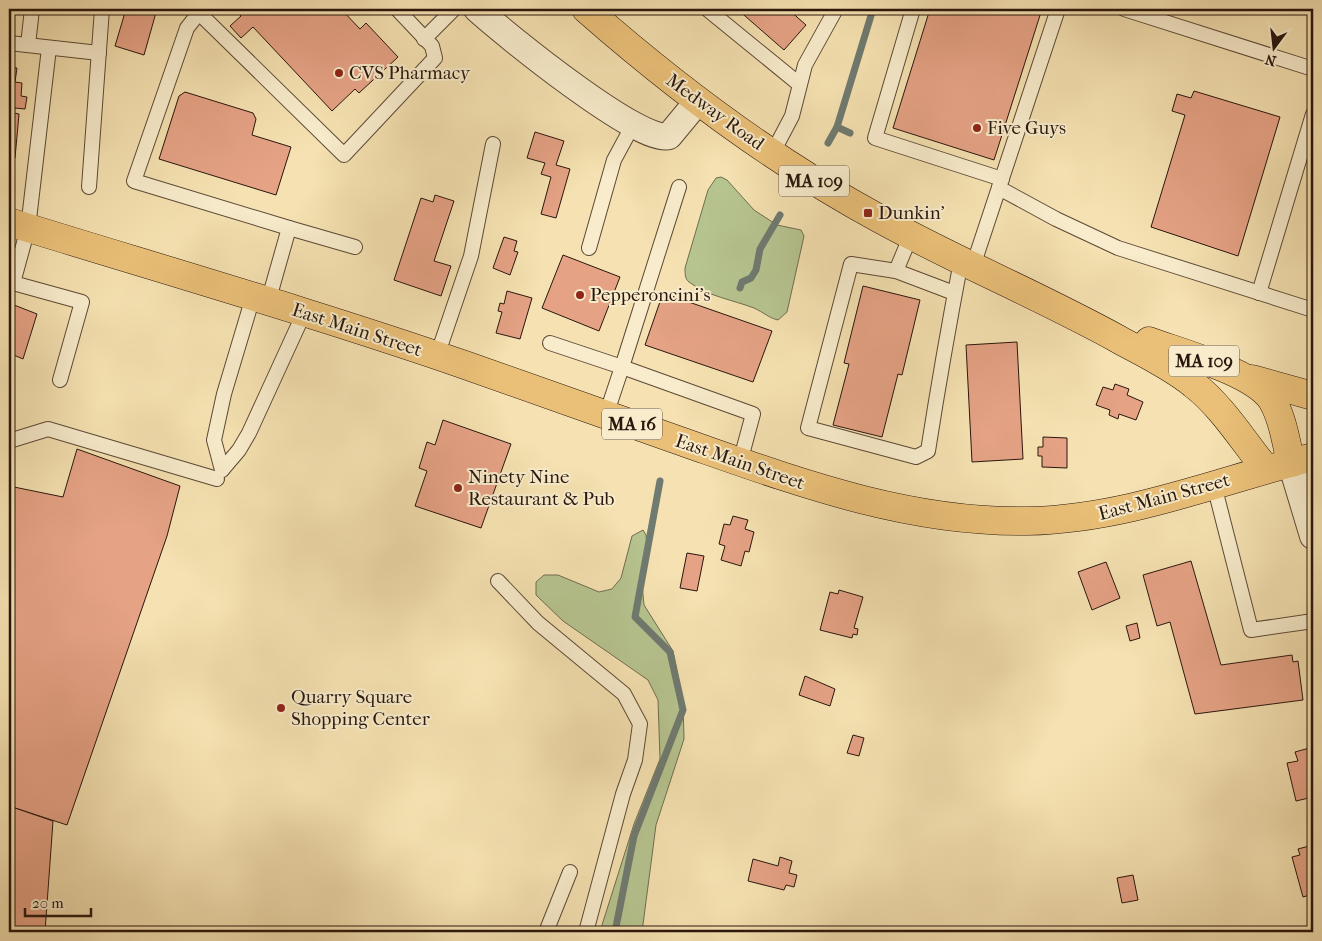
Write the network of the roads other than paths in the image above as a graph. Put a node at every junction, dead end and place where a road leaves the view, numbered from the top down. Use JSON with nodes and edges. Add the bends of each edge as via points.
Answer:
{"nodes":[{"id":1,"x":32,"y":9,"type":"edge"},
{"id":2,"x":102,"y":9,"type":"edge"},
{"id":3,"x":397,"y":9,"type":"edge"},
{"id":4,"x":454,"y":9,"type":"edge"},
{"id":5,"x":477,"y":9,"type":"edge"},
{"id":6,"x":586,"y":9,"type":"edge"},
{"id":7,"x":707,"y":9,"type":"edge"},
{"id":8,"x":836,"y":9,"type":"edge"},
{"id":9,"x":914,"y":9,"type":"edge"},
{"id":10,"x":1058,"y":9,"type":"edge"},
{"id":11,"x":1124,"y":9,"type":"edge"},
{"id":12,"x":200,"y":11,"type":"edge"},
{"id":13,"x":424,"y":39,"type":"junction"},
{"id":14,"x":9,"y":43,"type":"edge"},
{"id":15,"x":28,"y":45,"type":"junction"},
{"id":16,"x":49,"y":48,"type":"junction"},
{"id":17,"x":99,"y":53,"type":"junction"},
{"id":18,"x":1313,"y":69,"type":"edge"},
{"id":19,"x":799,"y":84,"type":"junction"},
{"id":20,"x":698,"y":101,"type":"junction"},
{"id":21,"x":1313,"y":114,"type":"edge"},
{"id":22,"x":634,"y":123,"type":"junction"},
{"id":23,"x":493,"y":144,"type":"dead end"},
{"id":24,"x":772,"y":154,"type":"junction"},
{"id":25,"x":1000,"y":184,"type":"junction"},
{"id":26,"x":89,"y":186,"type":"dead end"},
{"id":27,"x":679,"y":187,"type":"dead end"},
{"id":28,"x":19,"y":225,"type":"edge"},
{"id":29,"x":289,"y":228,"type":"junction"},
{"id":30,"x":911,"y":236,"type":"junction"},
{"id":31,"x":356,"y":247,"type":"dead end"},
{"id":32,"x":589,"y":248,"type":"dead end"},
{"id":33,"x":967,"y":263,"type":"junction"},
{"id":34,"x":896,"y":270,"type":"junction"},
{"id":35,"x":954,"y":293,"type":"junction"},
{"id":36,"x":1259,"y":293,"type":"junction"},
{"id":37,"x":261,"y":300,"type":"junction"},
{"id":38,"x":1313,"y":310,"type":"edge"},
{"id":39,"x":1068,"y":311,"type":"junction"},
{"id":40,"x":304,"y":314,"type":"junction"},
{"id":41,"x":550,"y":343,"type":"dead end"},
{"id":42,"x":437,"y":356,"type":"junction"},
{"id":43,"x":622,"y":367,"type":"junction"},
{"id":44,"x":1229,"y":370,"type":"junction"},
{"id":45,"x":60,"y":380,"type":"dead end"},
{"id":46,"x":1313,"y":396,"type":"edge"},
{"id":47,"x":606,"y":415,"type":"junction"},
{"id":48,"x":9,"y":441,"type":"edge"},
{"id":49,"x":740,"y":462,"type":"junction"},
{"id":50,"x":1290,"y":463,"type":"edge"},
{"id":51,"x":217,"y":479,"type":"dead end"},
{"id":52,"x":1214,"y":484,"type":"junction"},
{"id":53,"x":1313,"y":536,"type":"edge"},
{"id":54,"x":498,"y":581,"type":"dead end"},
{"id":55,"x":1313,"y":621,"type":"edge"},
{"id":56,"x":570,"y":872,"type":"dead end"},
{"id":57,"x":546,"y":932,"type":"edge"},
{"id":58,"x":586,"y":932,"type":"edge"}],
"edges":[{"from":1,"to":15,"type":"lane"},
{"from":2,"to":17,"type":"lane"},
{"from":3,"to":13,"type":"lane"},
{"from":4,"to":13,"type":"lane"},
{"from":5,"to":22,"type":"street","via":[[546,67]]},
{"from":6,"to":20,"type":"main road","name":"Medway Road","number":"MA 109"},
{"from":7,"to":19,"type":"lane"},
{"from":8,"to":19,"type":"lane","via":[[805,65]]},
{"from":9,"to":25,"type":"lane","via":[[875,138]]},
{"from":10,"to":25,"type":"lane"},
{"from":11,"to":18,"type":"lane"},
{"from":12,"to":13,"type":"lane","via":[[344,155],[435,58],[434,50]]},
{"from":12,"to":29,"type":"lane","via":[[188,28],[134,181]]},
{"from":14,"to":15,"type":"lane"},
{"from":15,"to":16,"type":"lane"},
{"from":16,"to":17,"type":"lane"},
{"from":16,"to":28,"type":"lane"},
{"from":17,"to":26,"type":"lane"},
{"from":19,"to":24,"type":"lane","via":[[792,116]]},
{"from":20,"to":22,"type":"street","via":[[673,132],[664,137]]},
{"from":20,"to":24,"type":"main road","name":"Medway Road","number":"MA 109"},
{"from":21,"to":36,"type":"lane"},
{"from":22,"to":32,"type":"lane","via":[[614,160]]},
{"from":23,"to":42,"type":"lane","via":[[471,256]]},
{"from":24,"to":30,"type":"main road","name":"Medway Road","number":"MA 109"},
{"from":25,"to":33,"type":"lane"},
{"from":25,"to":36,"type":"lane","via":[[1118,248]]},
{"from":27,"to":43,"type":"lane"},
{"from":28,"to":37,"type":"main road","name":"East Main Street","number":"MA 16"},
{"from":28,"to":45,"type":"lane","via":[[13,283],[82,302]]},
{"from":29,"to":31,"type":"lane"},
{"from":29,"to":37,"type":"lane"},
{"from":30,"to":33,"type":"main road","name":"Medway Road","number":"MA 109"},
{"from":30,"to":34,"type":"lane"},
{"from":33,"to":35,"type":"lane"},
{"from":33,"to":39,"type":"main road","name":"Medway Road","number":"MA 109"},
{"from":34,"to":35,"type":"lane"},
{"from":34,"to":35,"type":"lane","via":[[851,264],[808,428],[916,456],[928,451]]},
{"from":36,"to":38,"type":"lane"},
{"from":37,"to":40,"type":"main road","name":"East Main Street","number":"MA 16"},
{"from":37,"to":40,"type":"lane","via":[[224,394],[214,440],[222,470],[249,433]]},
{"from":39,"to":44,"type":"main road","name":"Medway Road","number":"MA 109"},
{"from":39,"to":50,"type":"main road","name":"Medway Road","number":"MA 109","via":[[1193,383],[1215,405]]},
{"from":40,"to":42,"type":"main road","name":"East Main Street","number":"MA 16"},
{"from":41,"to":43,"type":"lane"},
{"from":42,"to":47,"type":"main road","name":"East Main Street","number":"MA 16"},
{"from":43,"to":47,"type":"lane"},
{"from":43,"to":49,"type":"lane","via":[[753,414]]},
{"from":44,"to":46,"type":"main road"},
{"from":44,"to":50,"type":"main road","name":"Medway Road","number":"MA 109","via":[[1256,384],[1272,400],[1281,421]]},
{"from":47,"to":49,"type":"main road","name":"East Main Street","number":"MA 16"},
{"from":48,"to":51,"type":"lane","via":[[48,429]]},
{"from":49,"to":52,"type":"main road","name":"East Main Street","number":"MA 16","via":[[815,488],[873,503],[977,520],[1035,521],[1098,516]]},
{"from":50,"to":52,"type":"main road","name":"East Main Street","number":"MA 16"},
{"from":50,"to":53,"type":"street"},
{"from":52,"to":55,"type":"lane","via":[[1251,630]]},
{"from":54,"to":58,"type":"lane","via":[[538,623],[624,694],[640,724],[635,760]]},
{"from":56,"to":57,"type":"lane"}]}
